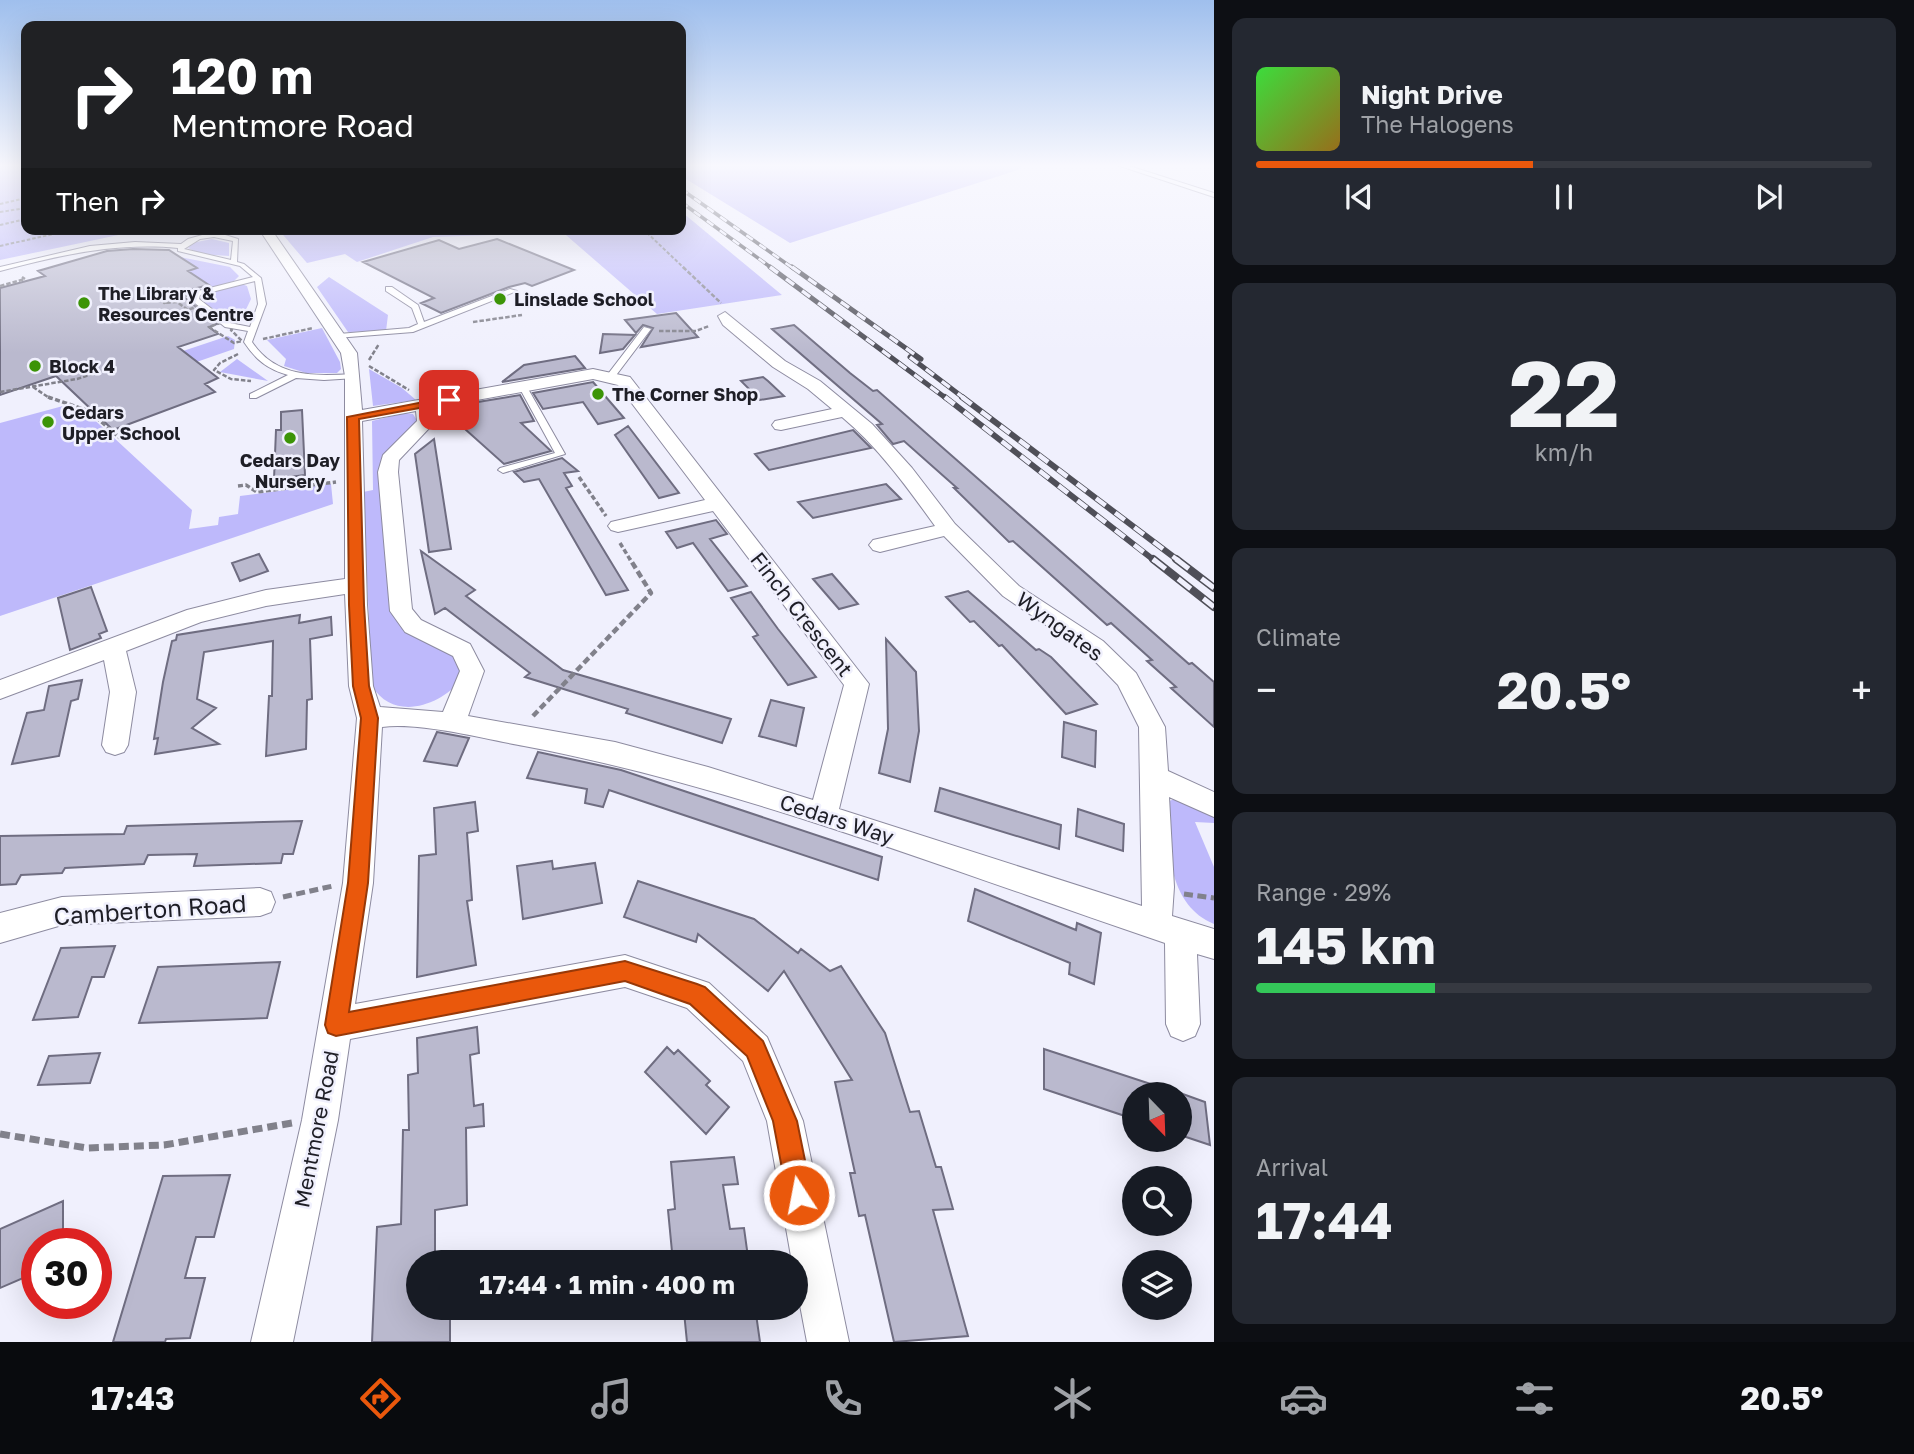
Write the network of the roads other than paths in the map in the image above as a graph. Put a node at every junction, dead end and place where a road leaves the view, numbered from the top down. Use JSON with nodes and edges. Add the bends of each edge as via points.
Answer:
{"nodes":[{"id":1,"x":269,"y":235,"type":"edge"},
{"id":2,"x":182,"y":246,"type":"junction"},
{"id":3,"x":234,"y":262,"type":"junction"},
{"id":4,"x":0,"y":269,"type":"edge"},
{"id":5,"x":258,"y":278,"type":"junction"},
{"id":6,"x":389,"y":289,"type":"dead end"},
{"id":7,"x":513,"y":291,"type":"dead end"},
{"id":8,"x":721,"y":321,"type":"road end"},
{"id":9,"x":422,"y":326,"type":"junction"},
{"id":10,"x":251,"y":329,"type":"junction"},
{"id":11,"x":335,"y":330,"type":"junction"},
{"id":12,"x":647,"y":330,"type":"road end"},
{"id":13,"x":295,"y":375,"type":"junction"},
{"id":14,"x":353,"y":376,"type":"junction"},
{"id":15,"x":611,"y":376,"type":"junction"},
{"id":16,"x":523,"y":387,"type":"junction"},
{"id":17,"x":253,"y":396,"type":"dead end"},
{"id":18,"x":424,"y":405,"type":"junction"},
{"id":19,"x":846,"y":411,"type":"junction"},
{"id":20,"x":353,"y":417,"type":"junction"},
{"id":21,"x":781,"y":425,"type":"dead end"},
{"id":22,"x":503,"y":470,"type":"dead end"},
{"id":23,"x":716,"y":503,"type":"junction"},
{"id":24,"x":618,"y":526,"type":"road end"},
{"id":25,"x":948,"y":529,"type":"junction"},
{"id":26,"x":880,"y":545,"type":"dead end"},
{"id":27,"x":356,"y":585,"type":"junction"},
{"id":28,"x":113,"y":646,"type":"junction"},
{"id":29,"x":0,"y":690,"type":"edge"},
{"id":30,"x":370,"y":718,"type":"junction"},
{"id":31,"x":452,"y":723,"type":"junction"},
{"id":32,"x":115,"y":745,"type":"dead end"},
{"id":33,"x":1156,"y":778,"type":"junction"},
{"id":34,"x":1214,"y":805,"type":"edge"},
{"id":35,"x":823,"y":814,"type":"junction"},
{"id":36,"x":260,"y":902,"type":"road end"},
{"id":37,"x":0,"y":928,"type":"edge"},
{"id":38,"x":1169,"y":929,"type":"junction"},
{"id":39,"x":1214,"y":944,"type":"edge"},
{"id":40,"x":1183,"y":1024,"type":"dead end"},
{"id":41,"x":336,"y":1025,"type":"junction"},
{"id":42,"x":272,"y":1342,"type":"edge"},
{"id":43,"x":828,"y":1342,"type":"edge"}],
"edges":[{"from":1,"to":11,"type":"street","name":"Mentmore Road"},
{"from":2,"to":3,"type":"lane","via":[[180,250],[186,253]]},
{"from":2,"to":3,"type":"lane","via":[[195,239],[229,236],[236,240]]},
{"from":2,"to":4,"type":"lane","via":[[106,244]]},
{"from":3,"to":5,"type":"lane"},
{"from":5,"to":10,"type":"lane","via":[[262,304]]},
{"from":5,"to":10,"type":"lane","via":[[197,295],[195,300],[228,325]]},
{"from":6,"to":9,"type":"lane","via":[[415,307]]},
{"from":7,"to":9,"type":"lane"},
{"from":8,"to":19,"type":"street","name":"Wyngates"},
{"from":9,"to":11,"type":"lane","via":[[395,333]]},
{"from":10,"to":13,"type":"lane","via":[[248,342],[267,363]]},
{"from":11,"to":14,"type":"street","name":"Mentmore Road","via":[[349,353]]},
{"from":12,"to":15,"type":"lane"},
{"from":13,"to":14,"type":"lane","via":[[323,379]]},
{"from":13,"to":17,"type":"lane"},
{"from":14,"to":20,"type":"street","name":"Mentmore Road"},
{"from":15,"to":16,"type":"street","via":[[593,374]]},
{"from":15,"to":23,"type":"street","name":"Finch Crescent","via":[[624,381]]},
{"from":16,"to":18,"type":"street"},
{"from":16,"to":22,"type":"lane","via":[[560,454]]},
{"from":18,"to":20,"type":"street"},
{"from":18,"to":31,"type":"street","via":[[426,422],[390,459],[388,472],[401,611],[413,626],[462,650],[472,671]]},
{"from":19,"to":21,"type":"street"},
{"from":19,"to":25,"type":"street","name":"Wyngates","via":[[905,472]]},
{"from":20,"to":27,"type":"street","name":"Mentmore Road"},
{"from":23,"to":24,"type":"street"},
{"from":23,"to":35,"type":"street","name":"Finch Crescent","via":[[857,684]]},
{"from":25,"to":26,"type":"street"},
{"from":25,"to":33,"type":"street","name":"Wyngates","via":[[1011,591],[1095,647],[1127,680],[1152,727]]},
{"from":27,"to":28,"type":"street","via":[[231,606]]},
{"from":27,"to":30,"type":"street","name":"Mentmore Road","via":[[361,686]]},
{"from":28,"to":29,"type":"street"},
{"from":28,"to":32,"type":"street","via":[[123,692]]},
{"from":30,"to":31,"type":"street","name":"Cedars Way"},
{"from":30,"to":41,"type":"street","name":"Mentmore Road","via":[[358,883]]},
{"from":31,"to":35,"type":"street","name":"Cedars Way","via":[[629,757]]},
{"from":33,"to":34,"type":"street"},
{"from":33,"to":38,"type":"street","name":"Wyngates","via":[[1159,887]]},
{"from":35,"to":38,"type":"street","name":"Cedars Way"},
{"from":36,"to":37,"type":"street","name":"Camberton Road","via":[[62,911]]},
{"from":38,"to":39,"type":"street","name":"Cedars Way"},
{"from":38,"to":40,"type":"street","name":"Wyngates"},
{"from":41,"to":42,"type":"street","name":"Mentmore Road"},
{"from":41,"to":43,"type":"street","via":[[625,971],[697,995],[755,1049],[785,1121]]}]}
